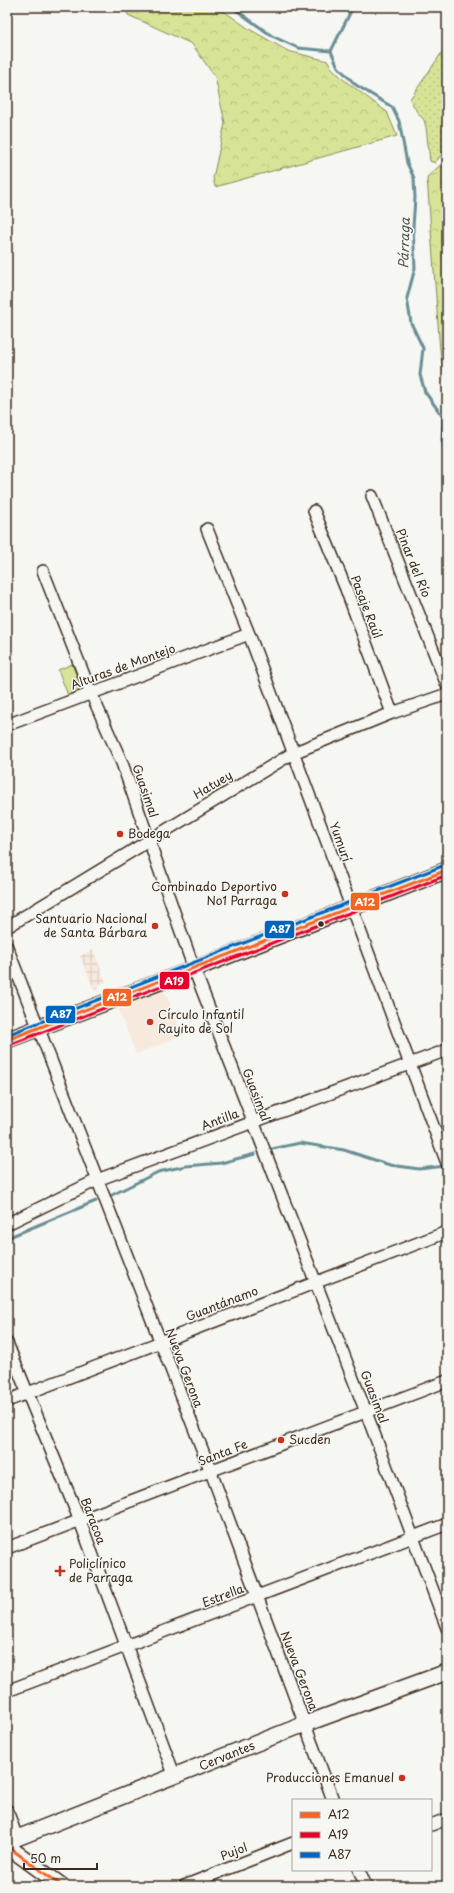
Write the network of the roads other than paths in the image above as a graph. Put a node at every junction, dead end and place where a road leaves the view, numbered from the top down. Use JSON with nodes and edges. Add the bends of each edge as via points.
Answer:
{"nodes":[{"id":1,"x":372,"y":496,"type":"dead end"},
{"id":2,"x":314,"y":511,"type":"dead end"},
{"id":3,"x":207,"y":529,"type":"dead end"},
{"id":4,"x":43,"y":571,"type":"dead end"},
{"id":5,"x":249,"y":634,"type":"junction"},
{"id":6,"x":447,"y":685,"type":"edge"},
{"id":7,"x":91,"y":693,"type":"junction"},
{"id":8,"x":447,"y":694,"type":"edge"},
{"id":9,"x":392,"y":713,"type":"junction"},
{"id":10,"x":7,"y":725,"type":"edge"},
{"id":11,"x":293,"y":753,"type":"junction"},
{"id":12,"x":148,"y":840,"type":"junction"},
{"id":13,"x":447,"y":870,"type":"edge"},
{"id":14,"x":350,"y":908,"type":"junction"},
{"id":15,"x":7,"y":927,"type":"edge"},
{"id":16,"x":7,"y":947,"type":"edge"},
{"id":17,"x":194,"y":969,"type":"junction"},
{"id":18,"x":39,"y":1028,"type":"junction"},
{"id":19,"x":7,"y":1040,"type":"edge"},
{"id":20,"x":447,"y":1050,"type":"edge"},
{"id":21,"x":411,"y":1064,"type":"junction"},
{"id":22,"x":253,"y":1122,"type":"junction"},
{"id":23,"x":446,"y":1162,"type":"edge"},
{"id":24,"x":97,"y":1180,"type":"junction"},
{"id":25,"x":7,"y":1224,"type":"edge"},
{"id":26,"x":447,"y":1232,"type":"edge"},
{"id":27,"x":315,"y":1282,"type":"junction"},
{"id":28,"x":160,"y":1342,"type":"junction"},
{"id":29,"x":7,"y":1343,"type":"edge"},
{"id":30,"x":447,"y":1381,"type":"edge"},
{"id":31,"x":28,"y":1393,"type":"junction"},
{"id":32,"x":7,"y":1401,"type":"edge"},
{"id":33,"x":366,"y":1412,"type":"junction"},
{"id":34,"x":211,"y":1472,"type":"junction"},
{"id":35,"x":80,"y":1521,"type":"junction"},
{"id":36,"x":447,"y":1524,"type":"edge"},
{"id":37,"x":412,"y":1537,"type":"junction"},
{"id":38,"x":7,"y":1548,"type":"edge"},
{"id":39,"x":257,"y":1597,"type":"junction"},
{"id":40,"x":447,"y":1628,"type":"edge"},
{"id":41,"x":127,"y":1646,"type":"junction"},
{"id":42,"x":447,"y":1672,"type":"edge"},
{"id":43,"x":7,"y":1692,"type":"edge"},
{"id":44,"x":305,"y":1724,"type":"junction"},
{"id":45,"x":175,"y":1777,"type":"junction"},
{"id":46,"x":333,"y":1799,"type":"edge"},
{"id":47,"x":7,"y":1810,"type":"edge"},
{"id":48,"x":447,"y":1819,"type":"edge"},
{"id":49,"x":432,"y":1825,"type":"edge"},
{"id":50,"x":10,"y":1842,"type":"edge"},
{"id":51,"x":292,"y":1843,"type":"edge"},
{"id":52,"x":359,"y":1871,"type":"edge"},
{"id":53,"x":62,"y":1886,"type":"edge"},
{"id":54,"x":184,"y":1886,"type":"edge"},
{"id":55,"x":366,"y":1886,"type":"edge"}],
"edges":[{"from":1,"to":6,"type":"street","name":"Pinar del Río"},
{"from":2,"to":9,"type":"street","name":"Pasaje Raúl"},
{"from":3,"to":5,"type":"street","name":"Yumurí"},
{"from":4,"to":7,"type":"street","name":"Guasimal"},
{"from":5,"to":7,"type":"street","name":"Alturas de Montejo"},
{"from":5,"to":11,"type":"street","name":"Yumurí"},
{"from":7,"to":10,"type":"street","name":"Alturas de Montejo"},
{"from":7,"to":12,"type":"street","name":"Guasimal","via":[[122,763]]},
{"from":8,"to":9,"type":"street","name":"Hatuey"},
{"from":9,"to":11,"type":"street","name":"Hatuey"},
{"from":11,"to":12,"type":"street","name":"Hatuey"},
{"from":11,"to":14,"type":"street","name":"Yumurí"},
{"from":12,"to":15,"type":"street","name":"Hatuey"},
{"from":12,"to":17,"type":"street","name":"Guasimal"},
{"from":13,"to":14,"type":"main road"},
{"from":14,"to":17,"type":"main road"},
{"from":14,"to":21,"type":"street","name":"Yumurí"},
{"from":16,"to":18,"type":"street","name":"Nueva Gerona"},
{"from":17,"to":18,"type":"main road"},
{"from":17,"to":22,"type":"street","name":"Guasimal"},
{"from":18,"to":19,"type":"main road"},
{"from":18,"to":24,"type":"street","name":"Nueva Gerona"},
{"from":20,"to":21,"type":"street","name":"Antilla"},
{"from":21,"to":22,"type":"street","name":"Antilla"},
{"from":21,"to":23,"type":"street","name":"Yumurí"},
{"from":22,"to":24,"type":"street","name":"Antilla"},
{"from":22,"to":27,"type":"street","name":"Guasimal"},
{"from":24,"to":25,"type":"street","name":"Antilla"},
{"from":24,"to":28,"type":"street","name":"Nueva Gerona"},
{"from":26,"to":27,"type":"street","name":"Guantánamo"},
{"from":27,"to":28,"type":"street","name":"Guantánamo"},
{"from":27,"to":33,"type":"street","name":"Guasimal"},
{"from":28,"to":31,"type":"street","name":"Guantánamo"},
{"from":28,"to":34,"type":"street","name":"Nueva Gerona"},
{"from":29,"to":31,"type":"street","name":"Baracoa"},
{"from":30,"to":33,"type":"street","name":"Santa Fe"},
{"from":31,"to":32,"type":"street","name":"Guantánamo"},
{"from":31,"to":35,"type":"street","name":"Baracoa"},
{"from":33,"to":34,"type":"street","name":"Santa Fe"},
{"from":33,"to":37,"type":"street","name":"Guasimal"},
{"from":34,"to":35,"type":"street","name":"Santa Fe"},
{"from":34,"to":39,"type":"street","name":"Nueva Gerona"},
{"from":35,"to":38,"type":"street","name":"Santa Fe"},
{"from":35,"to":41,"type":"street","name":"Baracoa"},
{"from":36,"to":37,"type":"street","name":"Estrella"},
{"from":37,"to":39,"type":"street","name":"Estrella"},
{"from":37,"to":40,"type":"street","name":"Guasimal"},
{"from":39,"to":41,"type":"street","name":"Estrella"},
{"from":39,"to":44,"type":"street","name":"Nueva Gerona"},
{"from":41,"to":43,"type":"street","name":"Estrella"},
{"from":41,"to":45,"type":"street","name":"Baracoa"},
{"from":42,"to":44,"type":"main road","name":"Cervantes"},
{"from":44,"to":45,"type":"main road","name":"Cervantes"},
{"from":44,"to":46,"type":"street","name":"Nueva Gerona"},
{"from":45,"to":50,"type":"main road","name":"Cervantes"},
{"from":47,"to":50,"type":"street"},
{"from":48,"to":49,"type":"street"},
{"from":50,"to":53,"type":"main road"},
{"from":51,"to":54,"type":"street","name":"Pujol"},
{"from":52,"to":55,"type":"street"}]}
